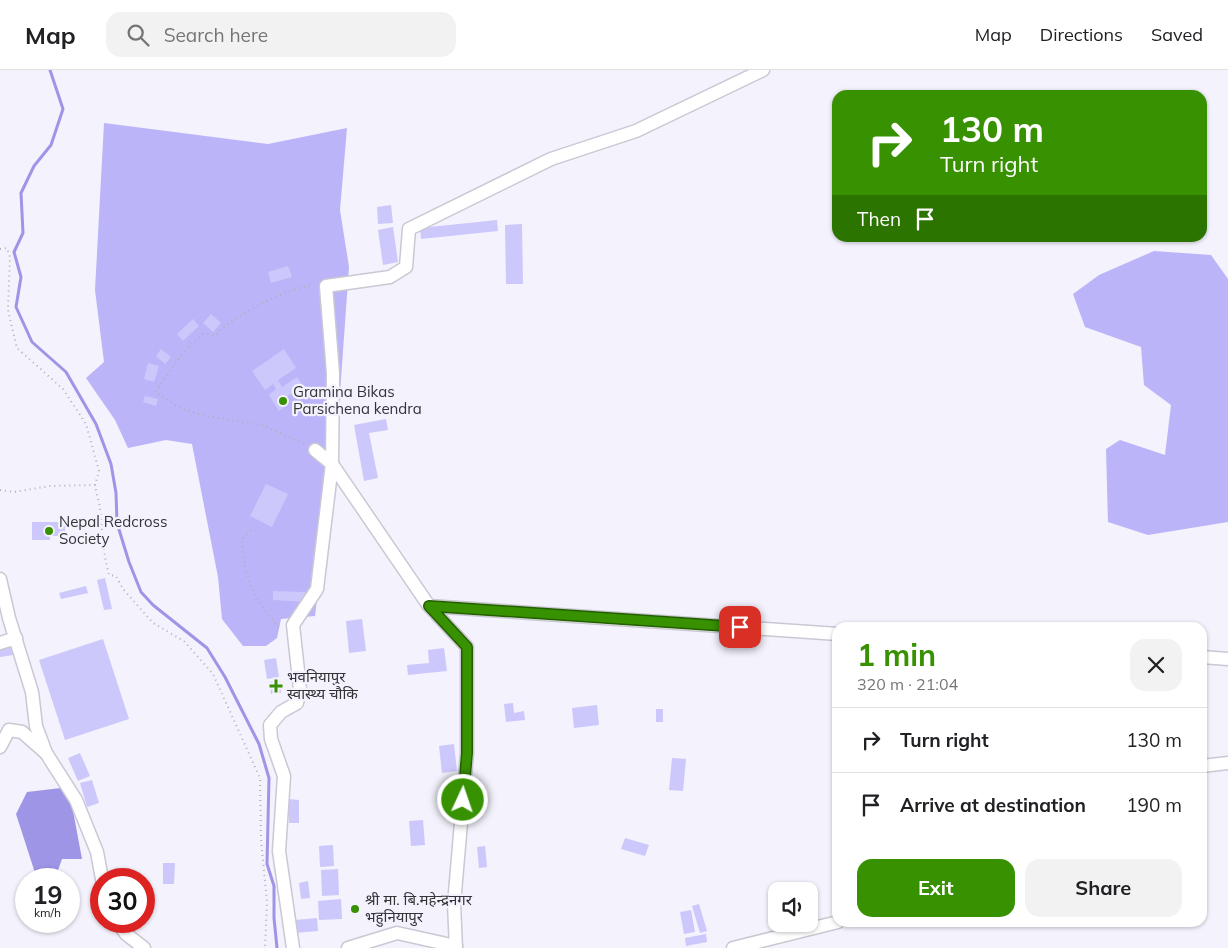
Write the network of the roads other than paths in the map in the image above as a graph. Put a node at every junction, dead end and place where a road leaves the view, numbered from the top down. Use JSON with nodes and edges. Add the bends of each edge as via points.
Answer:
{"nodes":[{"id":1,"x":763,"y":70,"type":"edge"},
{"id":2,"x":315,"y":450,"type":"road end"},
{"id":3,"x":332,"y":464,"type":"junction"},
{"id":4,"x":0,"y":579,"type":"edge"},
{"id":5,"x":429,"y":606,"type":"junction"},
{"id":6,"x":832,"y":634,"type":"edge"},
{"id":7,"x":16,"y":638,"type":"junction"},
{"id":8,"x":0,"y":643,"type":"edge"},
{"id":9,"x":1207,"y":657,"type":"edge"},
{"id":10,"x":1228,"y":659,"type":"edge"},
{"id":11,"x":0,"y":747,"type":"edge"},
{"id":12,"x":46,"y":753,"type":"junction"},
{"id":13,"x":1228,"y":763,"type":"edge"},
{"id":14,"x":1207,"y":765,"type":"edge"},
{"id":15,"x":100,"y":868,"type":"edge"},
{"id":16,"x":832,"y":923,"type":"edge"},
{"id":17,"x":125,"y":933,"type":"edge"},
{"id":18,"x":456,"y":947,"type":"edge"},
{"id":19,"x":144,"y":948,"type":"edge"},
{"id":20,"x":293,"y":948,"type":"edge"},
{"id":21,"x":348,"y":948,"type":"edge"},
{"id":22,"x":733,"y":948,"type":"edge"}],
"edges":[{"from":1,"to":3,"type":"street","via":[[636,131],[550,159],[409,229],[406,267],[390,277],[326,286],[333,373]]},
{"from":2,"to":3,"type":"street"},
{"from":3,"to":5,"type":"street"},
{"from":3,"to":20,"type":"street","via":[[317,589],[293,625],[300,689],[297,702],[281,712],[270,725],[271,739],[284,776],[279,851]]},
{"from":4,"to":7,"type":"street"},
{"from":5,"to":6,"type":"street"},
{"from":5,"to":18,"type":"street","via":[[467,647],[467,753],[454,904]]},
{"from":7,"to":8,"type":"street"},
{"from":7,"to":12,"type":"street","via":[[32,692],[36,726]]},
{"from":9,"to":10,"type":"street"},
{"from":11,"to":12,"type":"street","via":[[9,730],[22,732]]},
{"from":12,"to":15,"type":"street","via":[[76,800],[97,852]]},
{"from":13,"to":14,"type":"street"},
{"from":16,"to":22,"type":"street"},
{"from":17,"to":19,"type":"street"},
{"from":18,"to":21,"type":"street","via":[[397,933]]}]}
